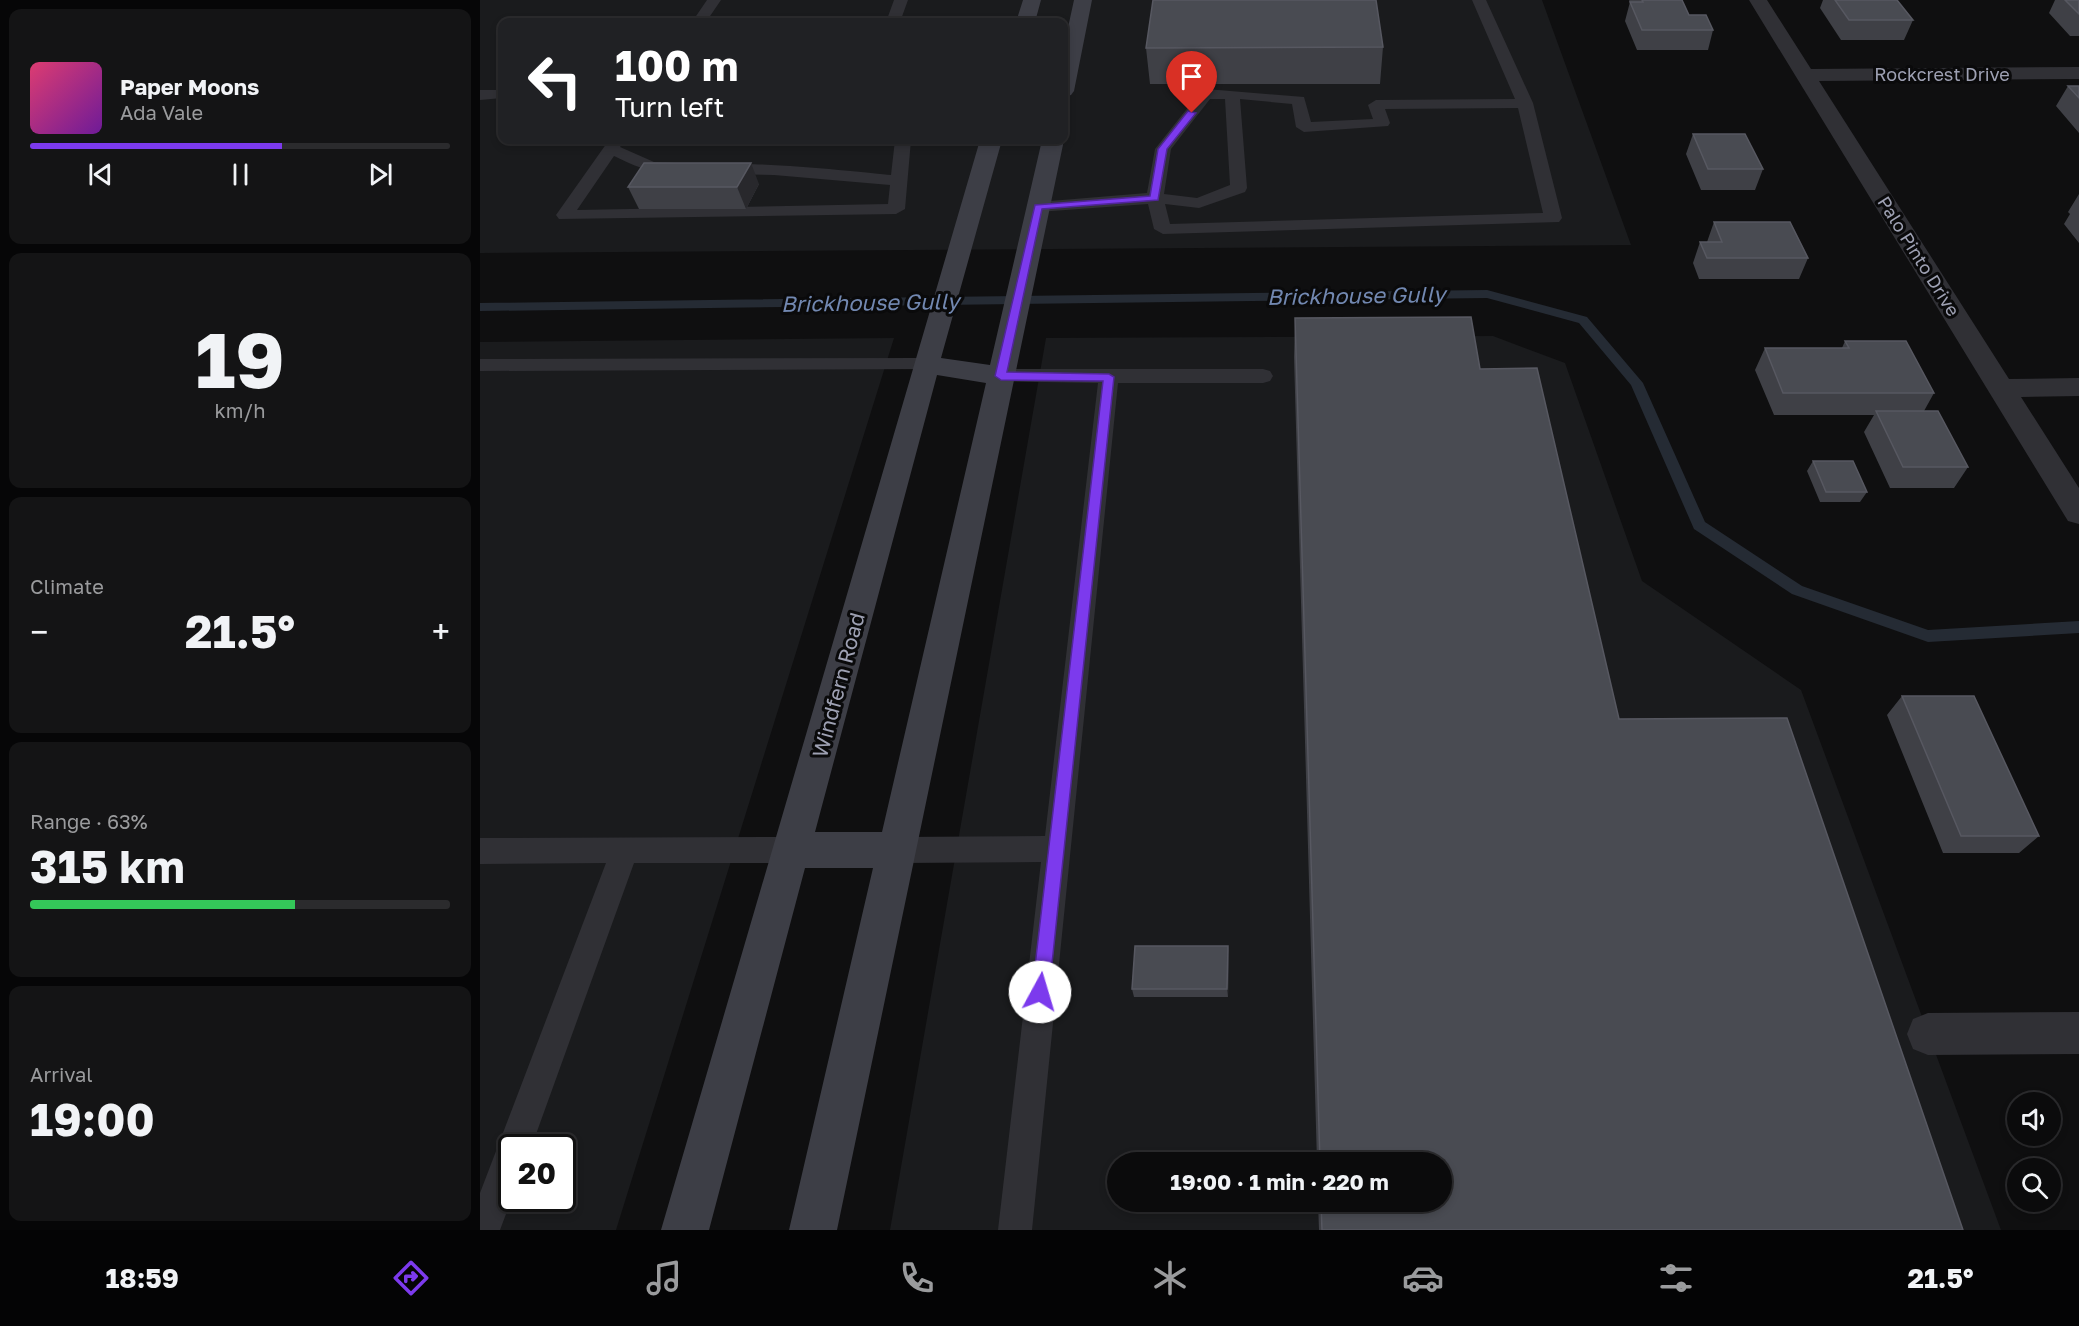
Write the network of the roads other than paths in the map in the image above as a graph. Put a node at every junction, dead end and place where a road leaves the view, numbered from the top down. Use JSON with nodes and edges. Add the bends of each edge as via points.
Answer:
{"nodes":[{"id":1,"x":714,"y":0,"type":"edge"},
{"id":2,"x":901,"y":0,"type":"edge"},
{"id":3,"x":1032,"y":0,"type":"edge"},
{"id":4,"x":1083,"y":0,"type":"edge"},
{"id":5,"x":1479,"y":0,"type":"edge"},
{"id":6,"x":1758,"y":0,"type":"edge"},
{"id":7,"x":702,"y":18,"type":"edge"},
{"id":8,"x":894,"y":18,"type":"edge"},
{"id":9,"x":1027,"y":18,"type":"edge"},
{"id":10,"x":1068,"y":72,"type":"edge"},
{"id":11,"x":2079,"y":73,"type":"edge"},
{"id":12,"x":1805,"y":75,"type":"junction"},
{"id":13,"x":498,"y":94,"type":"edge"},
{"id":14,"x":1232,"y":94,"type":"junction"},
{"id":15,"x":480,"y":95,"type":"edge"},
{"id":16,"x":1525,"y":103,"type":"junction"},
{"id":17,"x":614,"y":144,"type":"edge"},
{"id":18,"x":903,"y":144,"type":"edge"},
{"id":19,"x":990,"y":144,"type":"edge"},
{"id":20,"x":1052,"y":144,"type":"edge"},
{"id":21,"x":899,"y":181,"type":"junction"},
{"id":22,"x":1155,"y":198,"type":"junction"},
{"id":23,"x":1038,"y":207,"type":"junction"},
{"id":24,"x":930,"y":348,"type":"junction"},
{"id":25,"x":480,"y":365,"type":"edge"},
{"id":26,"x":1001,"y":376,"type":"junction"},
{"id":27,"x":1263,"y":376,"type":"dead end"},
{"id":28,"x":1109,"y":377,"type":"junction"},
{"id":29,"x":2079,"y":387,"type":"edge"},
{"id":30,"x":2001,"y":388,"type":"junction"},
{"id":31,"x":2079,"y":513,"type":"edge"},
{"id":32,"x":1055,"y":849,"type":"junction"},
{"id":33,"x":625,"y":850,"type":"junction"},
{"id":34,"x":793,"y":850,"type":"junction"},
{"id":35,"x":898,"y":850,"type":"junction"},
{"id":36,"x":480,"y":851,"type":"edge"},
{"id":37,"x":2079,"y":1033,"type":"edge"},
{"id":38,"x":1928,"y":1034,"type":"dead end"},
{"id":39,"x":519,"y":1134,"type":"edge"},
{"id":40,"x":498,"y":1190,"type":"edge"},
{"id":41,"x":483,"y":1230,"type":"edge"},
{"id":42,"x":685,"y":1230,"type":"edge"},
{"id":43,"x":813,"y":1230,"type":"edge"},
{"id":44,"x":1016,"y":1230,"type":"edge"}],
"edges":[{"from":1,"to":7,"type":"lane"},
{"from":2,"to":8,"type":"lane"},
{"from":3,"to":9,"type":"street"},
{"from":4,"to":10,"type":"street"},
{"from":5,"to":16,"type":"lane"},
{"from":6,"to":12,"type":"street","name":"Palo Pinto Drive"},
{"from":11,"to":12,"type":"street","name":"Rockcrest Drive"},
{"from":12,"to":30,"type":"street","name":"Palo Pinto Drive"},
{"from":13,"to":15,"type":"lane"},
{"from":14,"to":16,"type":"lane","via":[[1299,100],[1304,127],[1382,123],[1376,105]]},
{"from":14,"to":22,"type":"lane","via":[[1206,94],[1162,149]]},
{"from":14,"to":22,"type":"lane","via":[[1239,188],[1199,203]]},
{"from":16,"to":22,"type":"lane","via":[[1553,218],[1163,229]]},
{"from":17,"to":21,"type":"lane","via":[[651,167],[774,170]]},
{"from":17,"to":21,"type":"lane","via":[[565,215],[896,209]]},
{"from":18,"to":21,"type":"lane"},
{"from":19,"to":24,"type":"street","name":"Windfern Road"},
{"from":20,"to":23,"type":"street"},
{"from":22,"to":23,"type":"lane"},
{"from":23,"to":26,"type":"street"},
{"from":24,"to":25,"type":"lane"},
{"from":24,"to":26,"type":"street"},
{"from":24,"to":34,"type":"street","name":"Windfern Road"},
{"from":26,"to":28,"type":"lane"},
{"from":26,"to":35,"type":"street"},
{"from":27,"to":28,"type":"lane"},
{"from":28,"to":32,"type":"lane"},
{"from":29,"to":30,"type":"street"},
{"from":30,"to":31,"type":"street","name":"Palo Pinto Drive"},
{"from":32,"to":35,"type":"lane"},
{"from":32,"to":44,"type":"lane"},
{"from":33,"to":34,"type":"lane"},
{"from":33,"to":36,"type":"lane"},
{"from":33,"to":39,"type":"lane"},
{"from":34,"to":35,"type":"street"},
{"from":34,"to":42,"type":"street","name":"Windfern Road"},
{"from":35,"to":43,"type":"street"},
{"from":37,"to":38,"type":"street"},
{"from":40,"to":41,"type":"lane"}]}
